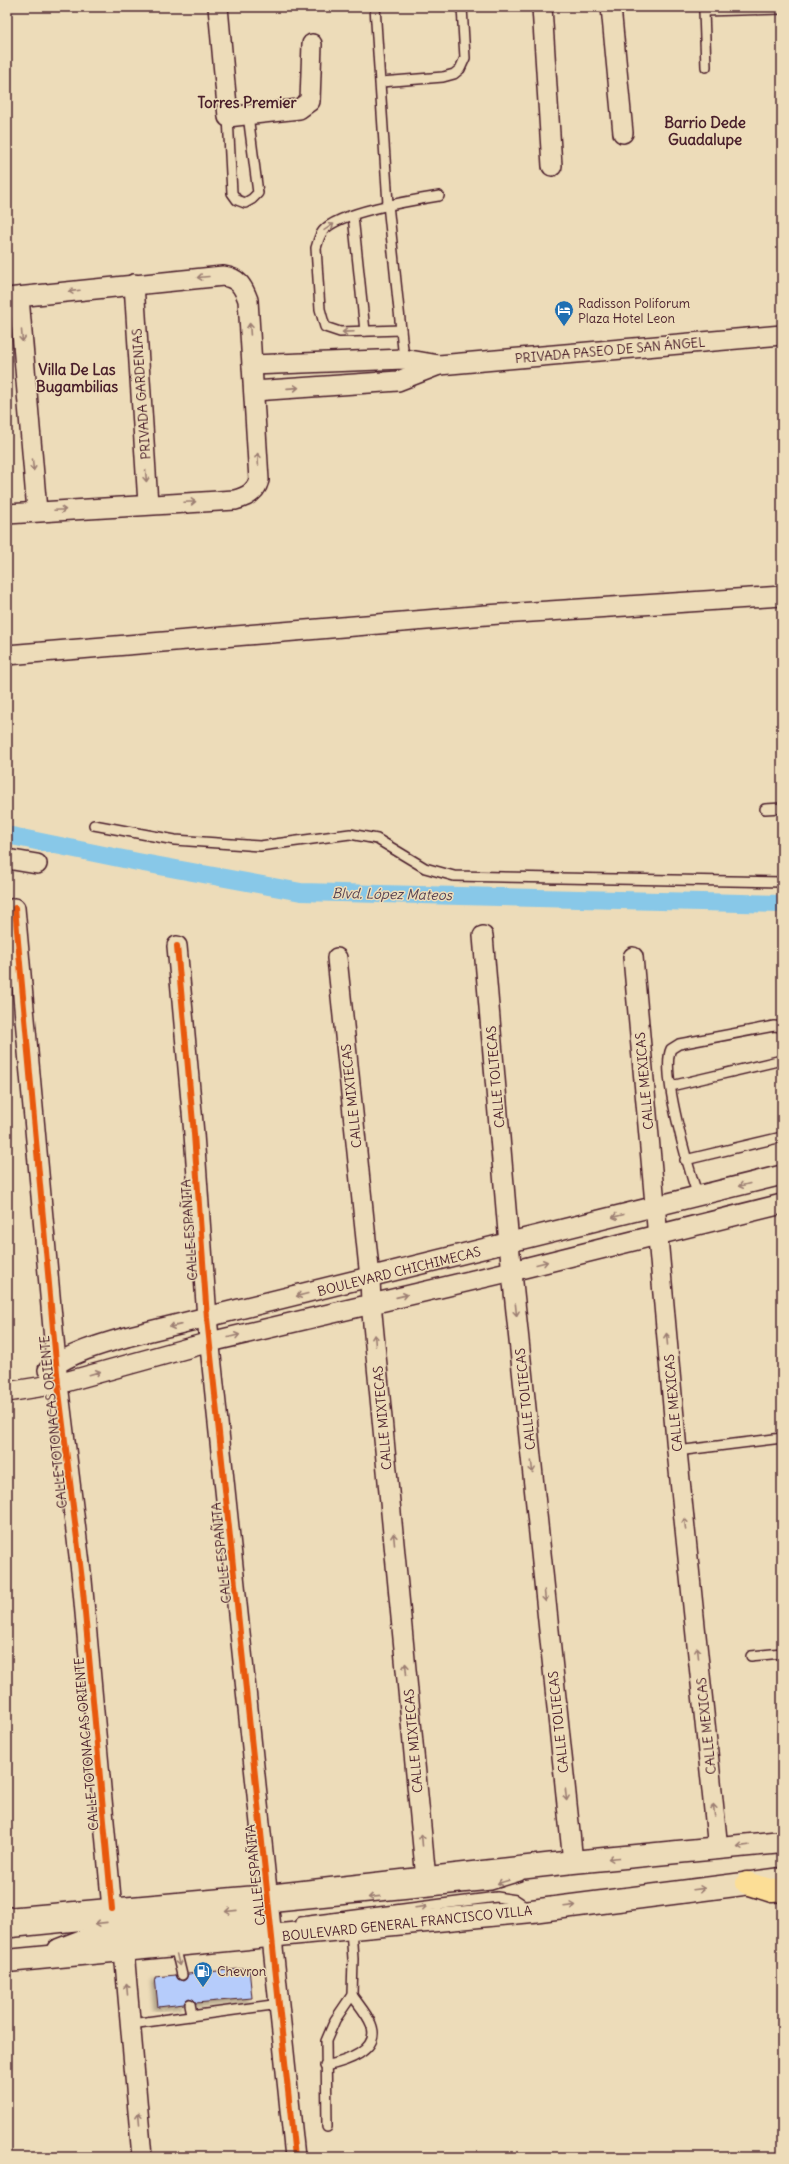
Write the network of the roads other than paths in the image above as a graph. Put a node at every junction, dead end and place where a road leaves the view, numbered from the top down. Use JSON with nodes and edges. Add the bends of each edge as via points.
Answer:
{"nodes":[{"id":1,"x":218,"y":7,"type":"edge"},
{"id":2,"x":375,"y":7,"type":"edge"},
{"id":3,"x":462,"y":7,"type":"edge"},
{"id":4,"x":542,"y":7,"type":"edge"},
{"id":5,"x":611,"y":7,"type":"edge"},
{"id":6,"x":704,"y":9,"type":"edge"},
{"id":7,"x":782,"y":9,"type":"edge"},
{"id":8,"x":312,"y":44,"type":"dead end"},
{"id":9,"x":706,"y":67,"type":"dead end"},
{"id":10,"x":381,"y":82,"type":"junction"},
{"id":11,"x":248,"y":115,"type":"junction"},
{"id":12,"x":228,"y":117,"type":"junction"},
{"id":13,"x":622,"y":133,"type":"dead end"},
{"id":14,"x":552,"y":166,"type":"dead end"},
{"id":15,"x":439,"y":196,"type":"dead end"},
{"id":16,"x":388,"y":204,"type":"junction"},
{"id":17,"x":353,"y":216,"type":"junction"},
{"id":18,"x":134,"y":284,"type":"junction"},
{"id":19,"x":13,"y":298,"type":"edge"},
{"id":20,"x":401,"y":330,"type":"junction"},
{"id":21,"x":365,"y":331,"type":"junction"},
{"id":22,"x":782,"y":335,"type":"edge"},
{"id":23,"x":404,"y":359,"type":"junction"},
{"id":24,"x":252,"y":365,"type":"junction"},
{"id":25,"x":439,"y":365,"type":"junction"},
{"id":26,"x":254,"y":391,"type":"junction"},
{"id":27,"x":148,"y":504,"type":"junction"},
{"id":28,"x":37,"y":511,"type":"junction"},
{"id":29,"x":7,"y":514,"type":"edge"},
{"id":30,"x":782,"y":596,"type":"edge"},
{"id":31,"x":7,"y":655,"type":"edge"},
{"id":32,"x":782,"y":808,"type":"edge"},
{"id":33,"x":765,"y":809,"type":"dead end"},
{"id":34,"x":94,"y":825,"type":"dead end"},
{"id":35,"x":7,"y":859,"type":"edge"},
{"id":36,"x":37,"y":864,"type":"dead end"},
{"id":37,"x":782,"y":882,"type":"edge"},
{"id":38,"x":15,"y":908,"type":"dead end"},
{"id":39,"x":483,"y":936,"type":"dead end"},
{"id":40,"x":177,"y":946,"type":"dead end"},
{"id":41,"x":633,"y":957,"type":"dead end"},
{"id":42,"x":337,"y":958,"type":"dead end"},
{"id":43,"x":782,"y":1027,"type":"edge"},
{"id":44,"x":782,"y":1060,"type":"edge"},
{"id":45,"x":671,"y":1086,"type":"junction"},
{"id":46,"x":782,"y":1137,"type":"edge"},
{"id":47,"x":686,"y":1160,"type":"junction"},
{"id":48,"x":782,"y":1176,"type":"edge"},
{"id":49,"x":698,"y":1196,"type":"junction"},
{"id":50,"x":782,"y":1204,"type":"edge"},
{"id":51,"x":655,"y":1206,"type":"junction"},
{"id":52,"x":657,"y":1234,"type":"junction"},
{"id":53,"x":509,"y":1244,"type":"junction"},
{"id":54,"x":512,"y":1271,"type":"junction"},
{"id":55,"x":370,"y":1278,"type":"junction"},
{"id":56,"x":371,"y":1303,"type":"junction"},
{"id":57,"x":207,"y":1318,"type":"junction"},
{"id":58,"x":210,"y":1342,"type":"junction"},
{"id":59,"x":57,"y":1363,"type":"junction"},
{"id":60,"x":58,"y":1384,"type":"junction"},
{"id":61,"x":16,"y":1390,"type":"edge"},
{"id":62,"x":782,"y":1438,"type":"edge"},
{"id":63,"x":677,"y":1451,"type":"junction"},
{"id":64,"x":782,"y":1653,"type":"edge"},
{"id":65,"x":751,"y":1656,"type":"dead end"},
{"id":66,"x":782,"y":1842,"type":"edge"},
{"id":67,"x":718,"y":1849,"type":"junction"},
{"id":68,"x":572,"y":1862,"type":"junction"},
{"id":69,"x":539,"y":1866,"type":"junction"},
{"id":70,"x":426,"y":1879,"type":"junction"},
{"id":71,"x":782,"y":1879,"type":"edge"},
{"id":72,"x":747,"y":1883,"type":"junction"},
{"id":73,"x":782,"y":1890,"type":"edge"},
{"id":74,"x":112,"y":1909,"type":"junction"},
{"id":75,"x":532,"y":1911,"type":"junction"},
{"id":76,"x":268,"y":1919,"type":"junction"},
{"id":77,"x":7,"y":1920,"type":"edge"},
{"id":78,"x":295,"y":1923,"type":"dead end"},
{"id":79,"x":351,"y":1929,"type":"junction"},
{"id":80,"x":7,"y":1933,"type":"edge"},
{"id":81,"x":71,"y":1945,"type":"junction"},
{"id":82,"x":175,"y":1946,"type":"junction"},
{"id":83,"x":124,"y":1951,"type":"junction"},
{"id":84,"x":7,"y":1953,"type":"edge"},
{"id":85,"x":43,"y":1958,"type":"junction"},
{"id":86,"x":7,"y":1961,"type":"edge"},
{"id":87,"x":182,"y":1975,"type":"dead end"},
{"id":88,"x":352,"y":1995,"type":"junction"},
{"id":89,"x":190,"y":2004,"type":"dead end"},
{"id":90,"x":280,"y":2004,"type":"junction"},
{"id":91,"x":192,"y":2014,"type":"junction"},
{"id":92,"x":130,"y":2024,"type":"junction"},
{"id":93,"x":325,"y":2066,"type":"junction"},
{"id":94,"x":327,"y":2127,"type":"dead end"},
{"id":95,"x":142,"y":2157,"type":"edge"},
{"id":96,"x":295,"y":2157,"type":"edge"}],
"edges":[{"from":1,"to":12,"type":"street"},
{"from":2,"to":10,"type":"lane"},
{"from":3,"to":10,"type":"lane","via":[[465,58],[460,69],[443,77]]},
{"from":4,"to":14,"type":"street"},
{"from":5,"to":13,"type":"street"},
{"from":6,"to":7,"type":"lane"},
{"from":6,"to":9,"type":"lane"},
{"from":8,"to":11,"type":"street","via":[[310,101],[299,109]]},
{"from":10,"to":16,"type":"lane"},
{"from":11,"to":12,"type":"street"},
{"from":11,"to":12,"type":"lane","via":[[258,193],[245,203],[237,200],[232,193]]},
{"from":15,"to":16,"type":"lane"},
{"from":16,"to":17,"type":"lane"},
{"from":16,"to":20,"type":"lane"},
{"from":17,"to":21,"type":"lane"},
{"from":21,"to":17,"type":"lane","one_way":true,"via":[[332,331],[325,327],[320,309],[316,248],[319,239],[323,230]]},
{"from":18,"to":19,"type":"street","one_way":true},
{"from":24,"to":18,"type":"street","one_way":true,"via":[[248,300],[240,283],[232,277]]},
{"from":18,"to":27,"type":"street","name":"PRIVADA GARDENIAS","one_way":true},
{"from":19,"to":28,"type":"street","one_way":true},
{"from":20,"to":21,"type":"lane"},
{"from":20,"to":23,"type":"lane"},
{"from":22,"to":25,"type":"street","name":"PRIVADA PASEO DE SAN ÁNGEL"},
{"from":23,"to":24,"type":"street","name":"PRIVADA PASEO DE SAN ÁNGEL"},
{"from":23,"to":25,"type":"street","name":"PRIVADA PASEO DE SAN ÁNGEL"},
{"from":24,"to":26,"type":"street"},
{"from":26,"to":25,"type":"street","name":"PRIVADA PASEO DE SAN ÁNGEL","one_way":true,"via":[[398,381]]},
{"from":27,"to":26,"type":"street","one_way":true,"via":[[235,500],[254,490],[259,480]]},
{"from":28,"to":27,"type":"street","one_way":true},
{"from":28,"to":29,"type":"street"},
{"from":30,"to":31,"type":"street","via":[[486,615]]},
{"from":32,"to":33,"type":"lane"},
{"from":34,"to":37,"type":"lane","via":[[175,840],[260,846],[350,834],[377,839],[425,868],[454,876]]},
{"from":35,"to":36,"type":"street"},
{"from":38,"to":59,"type":"street","name":"CALLE TOTONACAS ORIENTE"},
{"from":39,"to":53,"type":"street","name":"CALLE TOLTECAS"},
{"from":40,"to":57,"type":"street","name":"CALLE ESPAÑITA"},
{"from":41,"to":51,"type":"street","name":"CALLE MEXICAS"},
{"from":42,"to":55,"type":"street","name":"CALLE MIXTECAS"},
{"from":43,"to":45,"type":"lane","via":[[774,1026],[674,1046],[669,1053]]},
{"from":44,"to":45,"type":"lane"},
{"from":45,"to":47,"type":"lane"},
{"from":46,"to":47,"type":"lane"},
{"from":47,"to":49,"type":"lane"},
{"from":48,"to":49,"type":"street","name":"BOULEVARD CHICHIMECAS","one_way":true},
{"from":49,"to":51,"type":"street","name":"BOULEVARD CHICHIMECAS"},
{"from":50,"to":52,"type":"street","name":"BOULEVARD CHICHIMECAS"},
{"from":51,"to":52,"type":"street","name":"CALLE MEXICAS"},
{"from":51,"to":53,"type":"street","name":"BOULEVARD CHICHIMECAS","one_way":true},
{"from":54,"to":52,"type":"street","name":"BOULEVARD CHICHIMECAS","one_way":true},
{"from":63,"to":52,"type":"street","name":"CALLE MEXICAS","one_way":true},
{"from":53,"to":54,"type":"street","name":"CALLE TOLTECAS"},
{"from":53,"to":55,"type":"street","name":"BOULEVARD CHICHIMECAS"},
{"from":56,"to":54,"type":"street","name":"BOULEVARD CHICHIMECAS","one_way":true},
{"from":54,"to":68,"type":"street","name":"CALLE TOLTECAS","one_way":true},
{"from":55,"to":56,"type":"street","name":"CALLE MIXTECAS"},
{"from":55,"to":57,"type":"street","name":"BOULEVARD CHICHIMECAS","one_way":true},
{"from":58,"to":56,"type":"street","name":"BOULEVARD CHICHIMECAS","one_way":true},
{"from":70,"to":56,"type":"street","name":"CALLE MIXTECAS","one_way":true},
{"from":57,"to":58,"type":"street","name":"CALLE ESPAÑITA"},
{"from":57,"to":59,"type":"street","name":"BOULEVARD CHICHIMECAS","one_way":true,"via":[[100,1345]]},
{"from":60,"to":58,"type":"street","name":"BOULEVARD CHICHIMECAS","one_way":true},
{"from":58,"to":76,"type":"street","name":"CALLE ESPAÑITA"},
{"from":59,"to":60,"type":"street","name":"CALLE TOTONACAS ORIENTE"},
{"from":59,"to":61,"type":"street","name":"BOULEVARD CHICHIMECAS"},
{"from":60,"to":61,"type":"street","name":"BOULEVARD CHICHIMECAS"},
{"from":60,"to":74,"type":"street","name":"CALLE TOTONACAS ORIENTE","via":[[82,1580]]},
{"from":62,"to":63,"type":"lane"},
{"from":67,"to":63,"type":"street","name":"CALLE MEXICAS","one_way":true},
{"from":64,"to":65,"type":"lane"},
{"from":66,"to":67,"type":"main road","name":"BOULEVARD GENERAL FRANCISCO VILLA","one_way":true},
{"from":67,"to":68,"type":"main road","name":"BOULEVARD GENERAL FRANCISCO VILLA","one_way":true},
{"from":68,"to":69,"type":"main road","name":"BOULEVARD GENERAL FRANCISCO VILLA"},
{"from":69,"to":70,"type":"main road","name":"BOULEVARD GENERAL FRANCISCO VILLA"},
{"from":69,"to":76,"type":"lane","one_way":true,"via":[[491,1885]]},
{"from":70,"to":76,"type":"main road","name":"BOULEVARD GENERAL FRANCISCO VILLA"},
{"from":71,"to":72,"type":"main road","name":"BOULEVARD GENERAL FRANCISCO VILLA"},
{"from":72,"to":73,"type":"main road","via":[[772,1891]]},
{"from":75,"to":72,"type":"main road","name":"BOULEVARD GENERAL FRANCISCO VILLA","one_way":true},
{"from":74,"to":76,"type":"main road","name":"BOULEVARD GENERAL FRANCISCO VILLA"},
{"from":74,"to":77,"type":"main road","name":"BOULEVARD GENERAL FRANCISCO VILLA"},
{"from":78,"to":75,"type":"lane","one_way":true,"via":[[497,1897],[516,1900]]},
{"from":75,"to":79,"type":"main road","name":"BOULEVARD GENERAL FRANCISCO VILLA"},
{"from":76,"to":79,"type":"main road","name":"BOULEVARD GENERAL FRANCISCO VILLA"},
{"from":76,"to":80,"type":"lane","one_way":true},
{"from":76,"to":81,"type":"main road","via":[[255,1916],[240,1923],[98,1935]]},
{"from":76,"to":82,"type":"main road","name":"BOULEVARD GENERAL FRANCISCO VILLA"},
{"from":76,"to":90,"type":"street","name":"CALLE ESPAÑITA"},
{"from":79,"to":88,"type":"lane"},
{"from":81,"to":84,"type":"lane"},
{"from":81,"to":85,"type":"main road"},
{"from":82,"to":83,"type":"main road","name":"BOULEVARD GENERAL FRANCISCO VILLA"},
{"from":82,"to":87,"type":"lane","one_way":true},
{"from":83,"to":85,"type":"main road","name":"BOULEVARD GENERAL FRANCISCO VILLA"},
{"from":92,"to":83,"type":"street","one_way":true},
{"from":85,"to":86,"type":"main road","name":"BOULEVARD GENERAL FRANCISCO VILLA"},
{"from":88,"to":93,"type":"lane","via":[[335,2020],[326,2041]]},
{"from":88,"to":93,"type":"lane","via":[[371,2025],[371,2040],[364,2052],[343,2063]]},
{"from":89,"to":91,"type":"lane"},
{"from":90,"to":91,"type":"lane"},
{"from":90,"to":96,"type":"street","name":"CALLE ESPAÑITA"},
{"from":91,"to":92,"type":"lane"},
{"from":95,"to":92,"type":"street","one_way":true},
{"from":93,"to":94,"type":"lane"}]}
